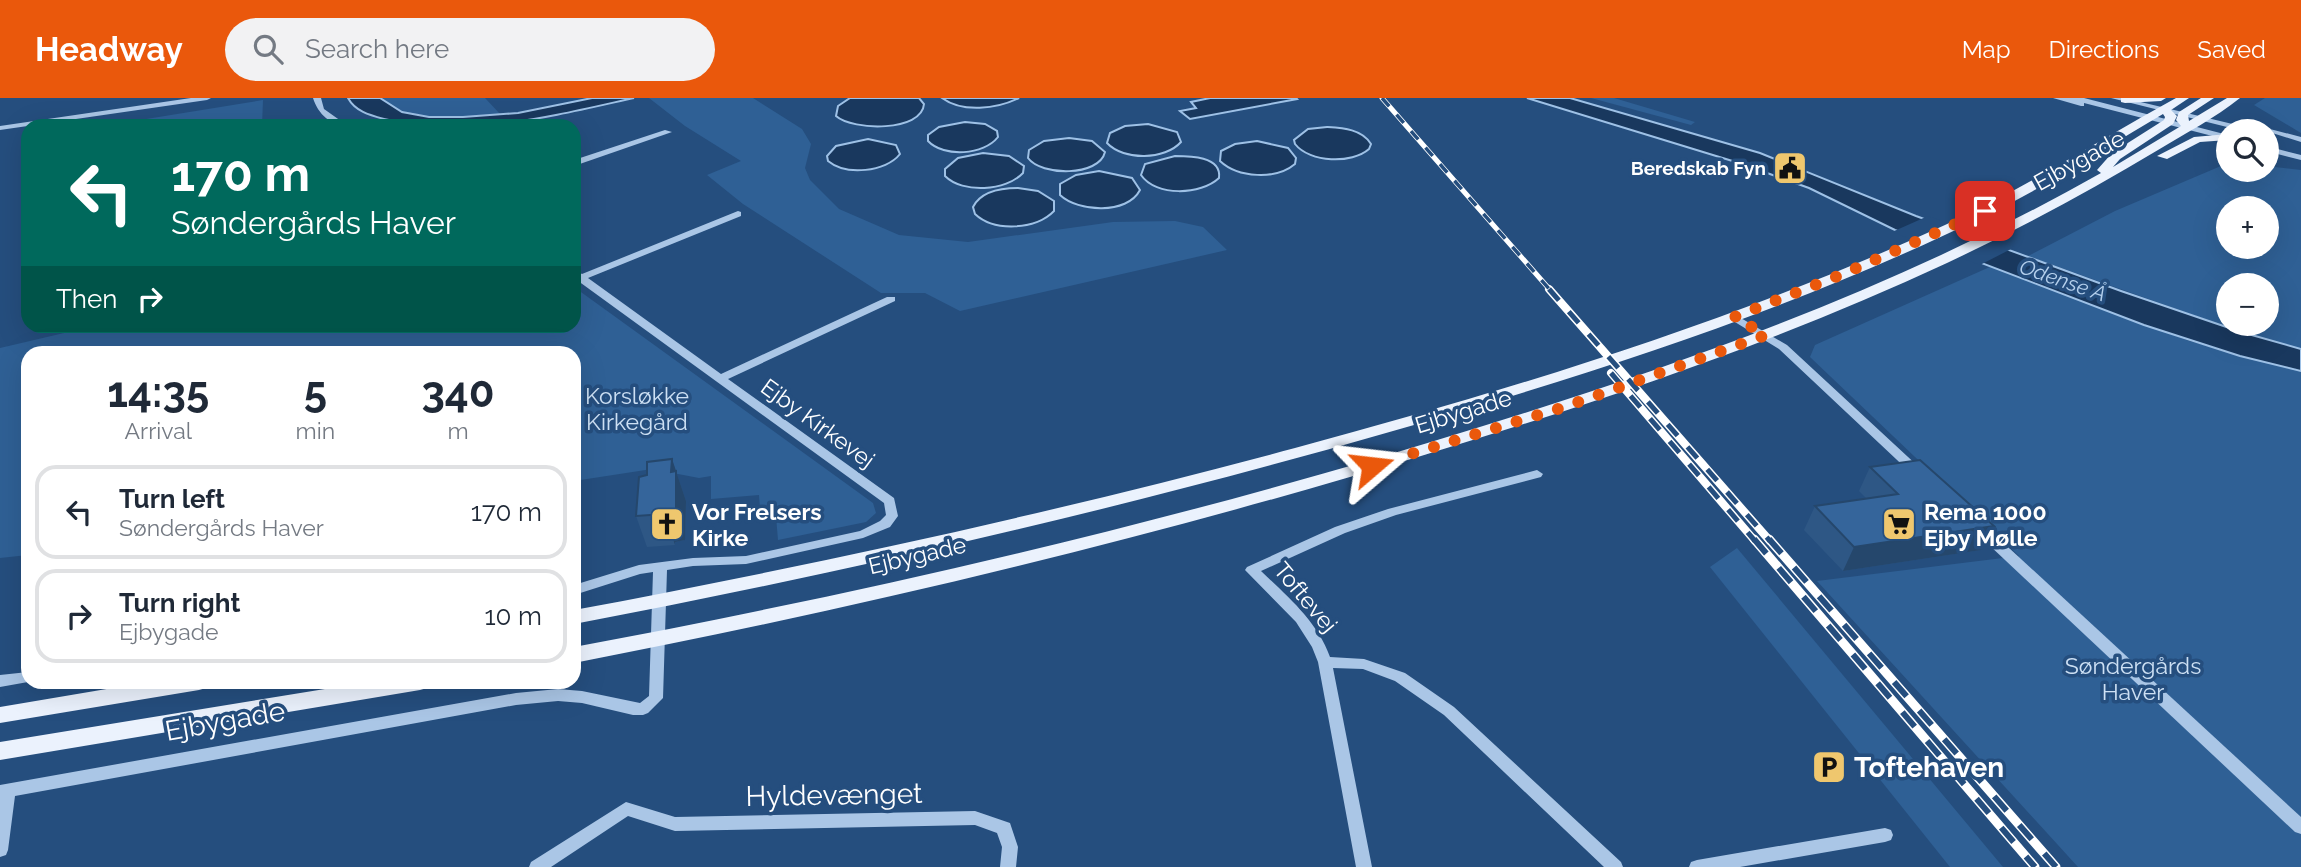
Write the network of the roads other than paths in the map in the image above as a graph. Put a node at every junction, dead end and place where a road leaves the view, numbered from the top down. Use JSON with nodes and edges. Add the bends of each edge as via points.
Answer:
{"nodes":[{"id":1,"x":207,"y":98,"type":"edge"},
{"id":2,"x":317,"y":98,"type":"edge"},
{"id":3,"x":2057,"y":98,"type":"edge"},
{"id":4,"x":2075,"y":98,"type":"edge"},
{"id":5,"x":2093,"y":98,"type":"edge"},
{"id":6,"x":2184,"y":98,"type":"edge"},
{"id":7,"x":2209,"y":98,"type":"edge"},
{"id":8,"x":2235,"y":98,"type":"edge"},
{"id":9,"x":2120,"y":99,"type":"edge"},
{"id":10,"x":2215,"y":111,"type":"junction"},
{"id":11,"x":2175,"y":117,"type":"edge"},
{"id":12,"x":62,"y":119,"type":"edge"},
{"id":13,"x":334,"y":119,"type":"edge"},
{"id":14,"x":2216,"y":124,"type":"edge"},
{"id":15,"x":21,"y":125,"type":"edge"},
{"id":16,"x":2133,"y":126,"type":"junction"},
{"id":17,"x":0,"y":128,"type":"edge"},
{"id":18,"x":668,"y":132,"type":"dead end"},
{"id":19,"x":2216,"y":132,"type":"edge"},
{"id":20,"x":2216,"y":137,"type":"edge"},
{"id":21,"x":2279,"y":138,"type":"edge"},
{"id":22,"x":2301,"y":142,"type":"edge"},
{"id":23,"x":2279,"y":144,"type":"edge"},
{"id":24,"x":2301,"y":150,"type":"edge"},
{"id":25,"x":2279,"y":152,"type":"edge"},
{"id":26,"x":2301,"y":158,"type":"edge"},
{"id":27,"x":581,"y":161,"type":"edge"},
{"id":28,"x":2091,"y":183,"type":"junction"},
{"id":29,"x":738,"y":214,"type":"dead end"},
{"id":30,"x":581,"y":273,"type":"edge"},
{"id":31,"x":581,"y":278,"type":"edge"},
{"id":32,"x":891,"y":299,"type":"dead end"},
{"id":33,"x":1734,"y":317,"type":"junction"},
{"id":34,"x":1766,"y":335,"type":"junction"},
{"id":35,"x":720,"y":379,"type":"junction"},
{"id":36,"x":1537,"y":474,"type":"dead end"},
{"id":37,"x":1926,"y":480,"type":"edge"},
{"id":38,"x":890,"y":501,"type":"joint"},
{"id":39,"x":1965,"y":515,"type":"edge"},
{"id":40,"x":660,"y":566,"type":"junction"},
{"id":41,"x":581,"y":588,"type":"edge"},
{"id":42,"x":659,"y":601,"type":"junction"},
{"id":43,"x":581,"y":616,"type":"edge"},
{"id":44,"x":658,"y":639,"type":"junction"},
{"id":45,"x":581,"y":654,"type":"edge"},
{"id":46,"x":1327,"y":662,"type":"junction"},
{"id":47,"x":21,"y":678,"type":"edge"},
{"id":48,"x":0,"y":681,"type":"edge"},
{"id":49,"x":157,"y":689,"type":"edge"},
{"id":50,"x":377,"y":689,"type":"edge"},
{"id":51,"x":0,"y":715,"type":"edge"},
{"id":52,"x":0,"y":751,"type":"edge"},
{"id":53,"x":4,"y":791,"type":"edge"},
{"id":54,"x":626,"y":809,"type":"joint"},
{"id":55,"x":2301,"y":827,"type":"edge"},
{"id":56,"x":1885,"y":835,"type":"dead end"},
{"id":57,"x":0,"y":850,"type":"edge"},
{"id":58,"x":537,"y":867,"type":"edge"},
{"id":59,"x":1009,"y":867,"type":"edge"},
{"id":60,"x":1364,"y":867,"type":"edge"},
{"id":61,"x":1615,"y":867,"type":"edge"},
{"id":62,"x":1698,"y":867,"type":"edge"}],
"edges":[{"from":1,"to":12,"type":"street"},
{"from":2,"to":13,"type":"street","via":[[321,110]]},
{"from":3,"to":16,"type":"street","via":[[2121,116]]},
{"from":4,"to":11,"type":"street"},
{"from":5,"to":11,"type":"street"},
{"from":6,"to":11,"type":"main road","name":"Ejbygade"},
{"from":7,"to":11,"type":"main road"},
{"from":8,"to":10,"type":"main road","name":"Ejbygade"},
{"from":9,"to":11,"type":"main road","via":[[2144,101]]},
{"from":10,"to":11,"type":"main road","name":"Ejbygade"},
{"from":10,"to":22,"type":"street"},
{"from":11,"to":14,"type":"street"},
{"from":11,"to":16,"type":"main road","name":"Ejbygade"},
{"from":11,"to":19,"type":"street"},
{"from":11,"to":28,"type":"main road","name":"Ejbygade"},
{"from":11,"to":28,"type":"main road","via":[[2116,156]]},
{"from":15,"to":17,"type":"street"},
{"from":16,"to":33,"type":"main road","name":"Ejbygade","via":[[2042,181],[1972,216]]},
{"from":18,"to":27,"type":"street"},
{"from":20,"to":28,"type":"main road","via":[[2198,139],[2149,163]]},
{"from":21,"to":22,"type":"street"},
{"from":23,"to":24,"type":"street"},
{"from":25,"to":26,"type":"street"},
{"from":28,"to":34,"type":"main road","name":"Ejbygade","via":[[1935,263]]},
{"from":29,"to":30,"type":"street","name":"Ejby Kirkevej"},
{"from":31,"to":35,"type":"street","name":"Ejby Kirkevej"},
{"from":32,"to":35,"type":"street","name":"Ejby Kirkevej"},
{"from":33,"to":34,"type":"street"},
{"from":33,"to":42,"type":"main road","name":"Ejbygade","via":[[1574,372],[1196,481],[919,548]]},
{"from":34,"to":37,"type":"street"},
{"from":34,"to":44,"type":"main road","name":"Ejbygade","via":[[1564,407],[1217,509]]},
{"from":35,"to":38,"type":"street","name":"Ejby Kirkevej"},
{"from":36,"to":46,"type":"street","name":"Toftevej","via":[[1392,512],[1252,570],[1312,632]]},
{"from":38,"to":40,"type":"street","name":"Ejbygade","via":[[892,516],[863,534],[746,560]]},
{"from":39,"to":55,"type":"street"},
{"from":40,"to":41,"type":"street","name":"Ejbygade"},
{"from":40,"to":42,"type":"street"},
{"from":42,"to":43,"type":"main road","name":"Ejbygade"},
{"from":42,"to":44,"type":"street"},
{"from":44,"to":45,"type":"main road","name":"Ejbygade"},
{"from":44,"to":53,"type":"street","name":"Ejbygade","via":[[656,698],[643,709],[558,695],[516,699]]},
{"from":46,"to":60,"type":"street","name":"Toftevej"},
{"from":46,"to":61,"type":"street","via":[[1364,664],[1400,677],[1449,711]]},
{"from":47,"to":48,"type":"street"},
{"from":49,"to":51,"type":"main road","name":"Ejbygade"},
{"from":50,"to":52,"type":"main road","name":"Ejbygade"},
{"from":53,"to":57,"type":"street","name":"Ejbygade"},
{"from":54,"to":58,"type":"street"},
{"from":54,"to":59,"type":"street","name":"Hyldevænget","via":[[674,824],[975,818],[1004,828],[1010,847]]},
{"from":56,"to":62,"type":"street"}]}
